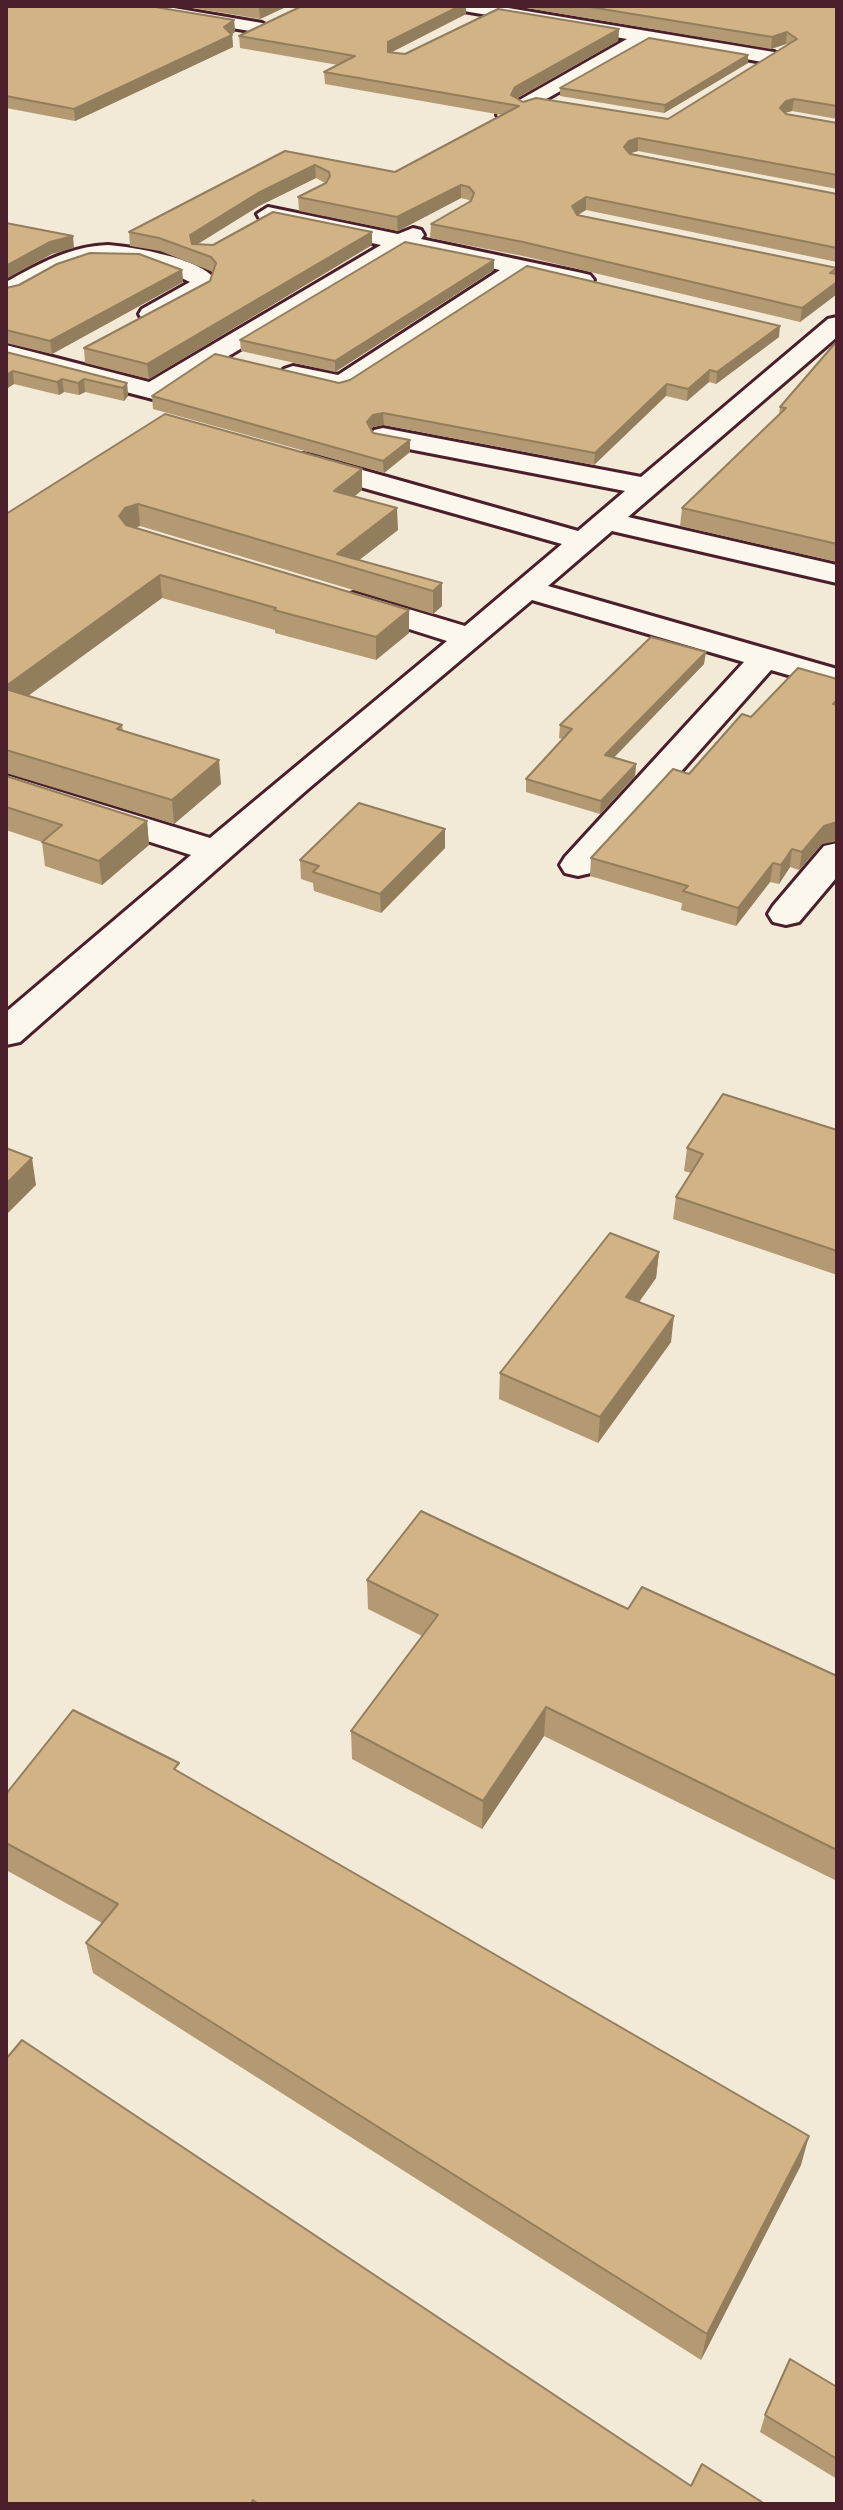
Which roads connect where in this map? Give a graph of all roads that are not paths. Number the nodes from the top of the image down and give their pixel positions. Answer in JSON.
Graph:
{"nodes":[{"id":1,"x":129,"y":6,"type":"edge"},
{"id":2,"x":599,"y":12,"type":"edge"},
{"id":3,"x":465,"y":15,"type":"edge"},
{"id":4,"x":576,"y":25,"type":"junction"},
{"id":5,"x":644,"y":37,"type":"junction"},
{"id":6,"x":237,"y":40,"type":"edge"},
{"id":7,"x":796,"y":45,"type":"edge"},
{"id":8,"x":774,"y":58,"type":"junction"},
{"id":9,"x":748,"y":73,"type":"edge"},
{"id":10,"x":533,"y":101,"type":"junction"},
{"id":11,"x":563,"y":106,"type":"edge"},
{"id":12,"x":507,"y":115,"type":"edge"},
{"id":13,"x":292,"y":201,"type":"dead end"},
{"id":14,"x":268,"y":214,"type":"junction"},
{"id":15,"x":436,"y":221,"type":"edge"},
{"id":16,"x":242,"y":229,"type":"edge"},
{"id":17,"x":65,"y":235,"type":"edge"},
{"id":18,"x":401,"y":242,"type":"junction"},
{"id":19,"x":96,"y":251,"type":"junction"},
{"id":20,"x":522,"y":266,"type":"junction"},
{"id":21,"x":597,"y":284,"type":"edge"},
{"id":22,"x":6,"y":292,"type":"edge"},
{"id":23,"x":134,"y":323,"type":"edge"},
{"id":24,"x":822,"y":333,"type":"edge"},
{"id":25,"x":81,"y":352,"type":"dead end"},
{"id":26,"x":6,"y":353,"type":"edge"},
{"id":27,"x":211,"y":355,"type":"junction"},
{"id":28,"x":240,"y":362,"type":"edge"},
{"id":29,"x":54,"y":366,"type":"junction"},
{"id":30,"x":270,"y":369,"type":"edge"},
{"id":31,"x":153,"y":391,"type":"junction"},
{"id":32,"x":137,"y":415,"type":"dead end"},
{"id":33,"x":383,"y":436,"type":"edge"},
{"id":34,"x":282,"y":456,"type":"edge"},
{"id":35,"x":645,"y":486,"type":"junction"},
{"id":36,"x":594,"y":531,"type":"junction"},
{"id":37,"x":837,"y":574,"type":"edge"},
{"id":38,"x":526,"y":589,"type":"junction"},
{"id":39,"x":320,"y":592,"type":"edge"},
{"id":40,"x":470,"y":638,"type":"junction"},
{"id":41,"x":765,"y":658,"type":"junction"},
{"id":42,"x":837,"y":679,"type":"edge"},
{"id":43,"x":6,"y":785,"type":"edge"},
{"id":44,"x":216,"y":851,"type":"junction"},
{"id":45,"x":837,"y":854,"type":"edge"},
{"id":46,"x":578,"y":865,"type":"dead end"},
{"id":47,"x":786,"y":914,"type":"dead end"},
{"id":48,"x":9,"y":1027,"type":"edge"}],
"edges":[{"from":1,"to":6,"type":"street"},
{"from":2,"to":4,"type":"street"},
{"from":3,"to":4,"type":"street"},
{"from":4,"to":5,"type":"street"},
{"from":5,"to":8,"type":"street"},
{"from":5,"to":10,"type":"street"},
{"from":7,"to":8,"type":"street"},
{"from":8,"to":9,"type":"street"},
{"from":10,"to":11,"type":"street"},
{"from":10,"to":12,"type":"street"},
{"from":13,"to":14,"type":"street"},
{"from":14,"to":16,"type":"street"},
{"from":14,"to":18,"type":"street"},
{"from":15,"to":18,"type":"street"},
{"from":17,"to":19,"type":"street"},
{"from":18,"to":20,"type":"street"},
{"from":18,"to":27,"type":"street"},
{"from":19,"to":22,"type":"street"},
{"from":19,"to":23,"type":"street"},
{"from":20,"to":21,"type":"street"},
{"from":20,"to":30,"type":"street"},
{"from":24,"to":35,"type":"street"},
{"from":25,"to":29,"type":"street"},
{"from":26,"to":29,"type":"street"},
{"from":27,"to":28,"type":"street"},
{"from":27,"to":31,"type":"street"},
{"from":29,"to":31,"type":"street"},
{"from":31,"to":32,"type":"street"},
{"from":33,"to":35,"type":"street"},
{"from":34,"to":36,"type":"street"},
{"from":35,"to":36,"type":"street"},
{"from":36,"to":37,"type":"street"},
{"from":36,"to":38,"type":"street"},
{"from":38,"to":40,"type":"street"},
{"from":38,"to":41,"type":"street"},
{"from":39,"to":40,"type":"street"},
{"from":40,"to":44,"type":"street"},
{"from":41,"to":42,"type":"street"},
{"from":41,"to":46,"type":"street"},
{"from":43,"to":44,"type":"street"},
{"from":44,"to":48,"type":"street"},
{"from":45,"to":47,"type":"street"}]}
